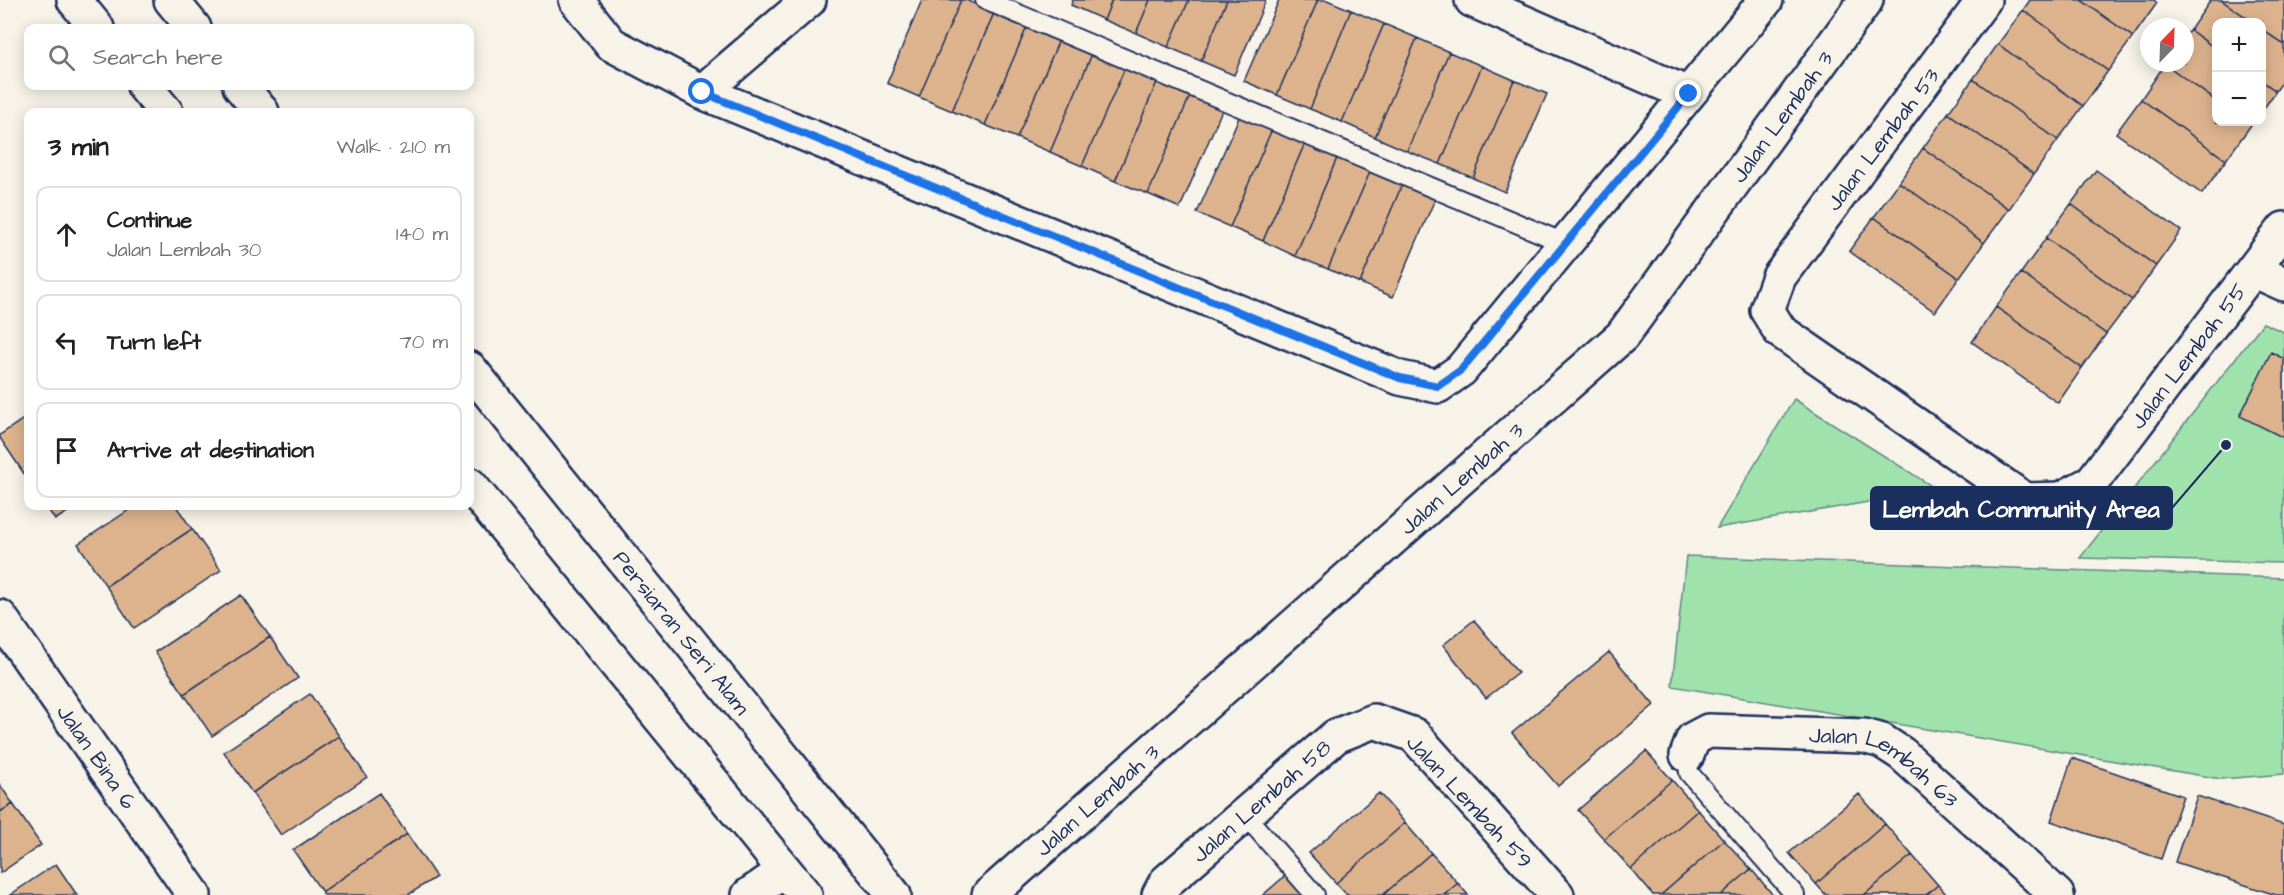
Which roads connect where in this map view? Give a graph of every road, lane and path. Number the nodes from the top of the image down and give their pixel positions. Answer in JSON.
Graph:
{"nodes":[{"id":1,"x":74,"y":0,"type":"edge"},
{"id":2,"x":171,"y":0,"type":"edge"},
{"id":3,"x":576,"y":0,"type":"edge"},
{"id":4,"x":809,"y":0,"type":"edge"},
{"id":5,"x":985,"y":0,"type":"edge"},
{"id":6,"x":1472,"y":0,"type":"edge"},
{"id":7,"x":1766,"y":0,"type":"edge"},
{"id":8,"x":1866,"y":0,"type":"edge"},
{"id":9,"x":1984,"y":0,"type":"edge"},
{"id":10,"x":94,"y":24,"type":"edge"},
{"id":11,"x":191,"y":24,"type":"edge"},
{"id":12,"x":147,"y":90,"type":"edge"},
{"id":13,"x":243,"y":90,"type":"edge"},
{"id":14,"x":702,"y":92,"type":"junction"},
{"id":15,"x":1689,"y":94,"type":"junction"},
{"id":16,"x":163,"y":108,"type":"edge"},
{"id":17,"x":259,"y":108,"type":"edge"},
{"id":18,"x":2284,"y":229,"type":"edge"},
{"id":19,"x":1564,"y":243,"type":"junction"},
{"id":20,"x":2253,"y":270,"type":"junction"},
{"id":21,"x":2284,"y":284,"type":"edge"},
{"id":22,"x":474,"y":374,"type":"edge"},
{"id":23,"x":2091,"y":483,"type":"joint"},
{"id":24,"x":474,"y":490,"type":"edge"},
{"id":25,"x":0,"y":617,"type":"edge"},
{"id":26,"x":1374,"y":721,"type":"joint"},
{"id":27,"x":1687,"y":755,"type":"joint"},
{"id":28,"x":1245,"y":815,"type":"junction"},
{"id":29,"x":784,"y":871,"type":"junction"},
{"id":30,"x":194,"y":895,"type":"edge"},
{"id":31,"x":749,"y":895,"type":"edge"},
{"id":32,"x":806,"y":895,"type":"edge"},
{"id":33,"x":894,"y":895,"type":"edge"},
{"id":34,"x":989,"y":895,"type":"edge"},
{"id":35,"x":1159,"y":895,"type":"edge"},
{"id":36,"x":1315,"y":895,"type":"edge"},
{"id":37,"x":1557,"y":895,"type":"edge"},
{"id":38,"x":1795,"y":895,"type":"edge"},
{"id":39,"x":2057,"y":895,"type":"edge"}],
"edges":[{"from":1,"to":10,"type":"street"},
{"from":2,"to":11,"type":"street"},
{"from":3,"to":14,"type":"street"},
{"from":4,"to":14,"type":"street"},
{"from":5,"to":19,"type":"lane"},
{"from":6,"to":15,"type":"street"},
{"from":7,"to":15,"type":"street"},
{"from":8,"to":34,"type":"street","name":"Jalan Lembah 3"},
{"from":9,"to":23,"type":"street","name":"Jalan Lembah 53"},
{"from":12,"to":16,"type":"street"},
{"from":13,"to":17,"type":"street"},
{"from":14,"to":19,"type":"street"},
{"from":15,"to":19,"type":"street"},
{"from":18,"to":20,"type":"street","name":"Jalan Lembah 55"},
{"from":20,"to":21,"type":"street"},
{"from":20,"to":23,"type":"street","name":"Jalan Lembah 55"},
{"from":22,"to":33,"type":"street","name":"Persiaran Seri Alam"},
{"from":24,"to":29,"type":"street"},
{"from":25,"to":30,"type":"street","name":"Jalan Bina 6"},
{"from":26,"to":28,"type":"street","name":"Jalan Lembah 58"},
{"from":26,"to":37,"type":"street","name":"Jalan Lembah 59"},
{"from":27,"to":38,"type":"lane"},
{"from":27,"to":39,"type":"street","name":"Jalan Lembah 63"},
{"from":28,"to":35,"type":"street","name":"Jalan Lembah 58"},
{"from":28,"to":36,"type":"lane"},
{"from":29,"to":31,"type":"street"},
{"from":29,"to":32,"type":"street"}]}
